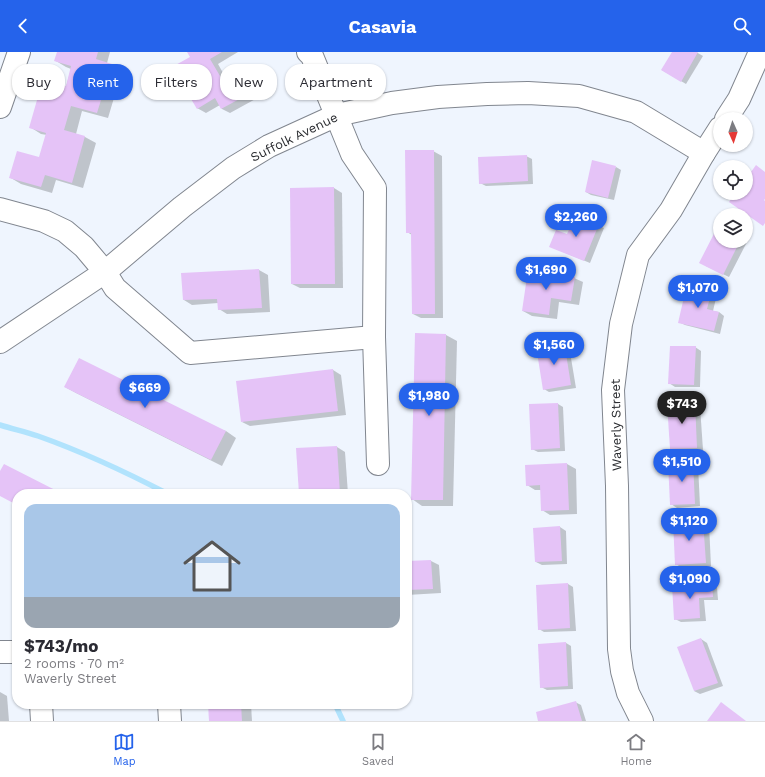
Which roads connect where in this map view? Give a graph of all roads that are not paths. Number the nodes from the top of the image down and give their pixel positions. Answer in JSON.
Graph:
{"nodes":[{"id":1,"x":20,"y":52,"type":"edge"},
{"id":2,"x":308,"y":52,"type":"edge"},
{"id":3,"x":760,"y":52,"type":"edge"},
{"id":4,"x":0,"y":107,"type":"edge"},
{"id":5,"x":731,"y":112,"type":"edge"},
{"id":6,"x":337,"y":115,"type":"junction"},
{"id":7,"x":713,"y":139,"type":"edge"},
{"id":8,"x":704,"y":153,"type":"junction"},
{"id":9,"x":0,"y":209,"type":"edge"},
{"id":10,"x":105,"y":272,"type":"junction"},
{"id":11,"x":374,"y":337,"type":"junction"},
{"id":12,"x":0,"y":342,"type":"edge"},
{"id":13,"x":378,"y":464,"type":"dead end"},
{"id":14,"x":0,"y":652,"type":"edge"},
{"id":15,"x":12,"y":652,"type":"edge"},
{"id":16,"x":42,"y":709,"type":"edge"},
{"id":17,"x":170,"y":709,"type":"edge"},
{"id":18,"x":42,"y":721,"type":"edge"},
{"id":19,"x":170,"y":721,"type":"edge"},
{"id":20,"x":642,"y":721,"type":"edge"}],
"edges":[{"from":1,"to":4,"type":"street"},
{"from":2,"to":6,"type":"street"},
{"from":3,"to":5,"type":"street"},
{"from":6,"to":8,"type":"street","name":"Suffolk Avenue"},
{"from":6,"to":10,"type":"street","name":"Suffolk Avenue"},
{"from":6,"to":11,"type":"street"},
{"from":7,"to":8,"type":"street","name":"Waverly Street"},
{"from":8,"to":20,"type":"street","name":"Waverly Street"},
{"from":9,"to":10,"type":"street"},
{"from":10,"to":11,"type":"street"},
{"from":10,"to":12,"type":"street","name":"Suffolk Avenue"},
{"from":11,"to":13,"type":"street"},
{"from":14,"to":15,"type":"street"},
{"from":16,"to":18,"type":"street"},
{"from":17,"to":19,"type":"street"}]}
